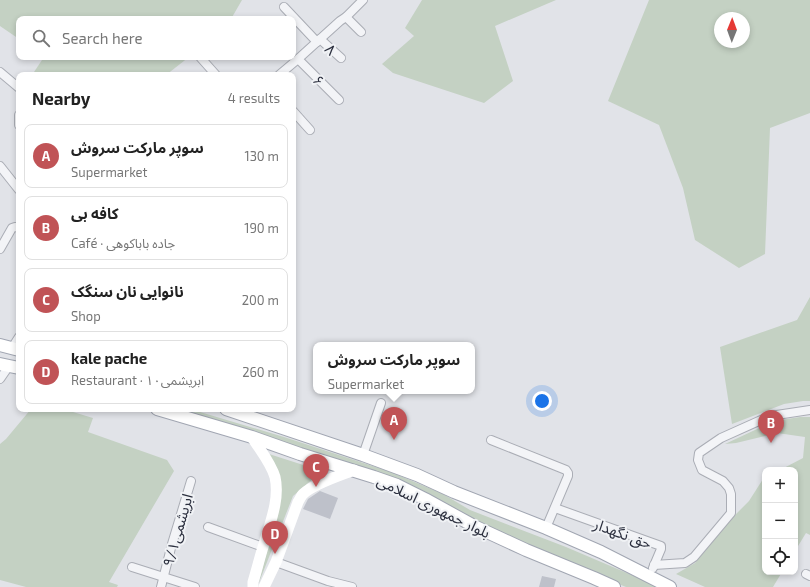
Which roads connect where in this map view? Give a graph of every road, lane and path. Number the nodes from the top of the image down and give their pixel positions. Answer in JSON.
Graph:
{"nodes":[{"id":1,"x":363,"y":0,"type":"edge"},
{"id":2,"x":284,"y":7,"type":"dead end"},
{"id":3,"x":293,"y":16,"type":"edge"},
{"id":4,"x":346,"y":17,"type":"junction"},
{"id":5,"x":296,"y":19,"type":"edge"},
{"id":6,"x":361,"y":32,"type":"dead end"},
{"id":7,"x":319,"y":41,"type":"junction"},
{"id":8,"x":341,"y":58,"type":"dead end"},
{"id":9,"x":298,"y":59,"type":"junction"},
{"id":10,"x":203,"y":60,"type":"edge"},
{"id":11,"x":0,"y":72,"type":"edge"},
{"id":12,"x":213,"y":72,"type":"edge"},
{"id":13,"x":283,"y":72,"type":"edge"},
{"id":14,"x":16,"y":85,"type":"edge"},
{"id":15,"x":339,"y":100,"type":"dead end"},
{"id":16,"x":296,"y":114,"type":"edge"},
{"id":17,"x":310,"y":130,"type":"dead end"},
{"id":18,"x":0,"y":166,"type":"edge"},
{"id":19,"x":16,"y":186,"type":"edge"},
{"id":20,"x":16,"y":227,"type":"edge"},
{"id":21,"x":0,"y":249,"type":"edge"},
{"id":22,"x":0,"y":345,"type":"edge"},
{"id":23,"x":16,"y":349,"type":"edge"},
{"id":24,"x":9,"y":366,"type":"edge"},
{"id":25,"x":0,"y":379,"type":"edge"},
{"id":26,"x":381,"y":403,"type":"dead end"},
{"id":27,"x":810,"y":410,"type":"edge"},
{"id":28,"x":167,"y":412,"type":"edge"},
{"id":29,"x":235,"y":412,"type":"edge"},
{"id":30,"x":252,"y":437,"type":"junction"},
{"id":31,"x":491,"y":440,"type":"dead end"},
{"id":32,"x":363,"y":455,"type":"junction"},
{"id":33,"x":354,"y":470,"type":"junction"},
{"id":34,"x":191,"y":481,"type":"dead end"},
{"id":35,"x":555,"y":508,"type":"junction"},
{"id":36,"x":208,"y":527,"type":"dead end"},
{"id":37,"x":546,"y":528,"type":"junction"},
{"id":38,"x":263,"y":547,"type":"junction"},
{"id":39,"x":276,"y":562,"type":"junction"},
{"id":40,"x":132,"y":567,"type":"dead end"},
{"id":41,"x":651,"y":571,"type":"junction"},
{"id":42,"x":163,"y":578,"type":"junction"},
{"id":43,"x":327,"y":584,"type":"edge"},
{"id":44,"x":160,"y":587,"type":"edge"},
{"id":45,"x":195,"y":587,"type":"edge"},
{"id":46,"x":253,"y":587,"type":"edge"},
{"id":47,"x":264,"y":587,"type":"edge"},
{"id":48,"x":352,"y":587,"type":"edge"},
{"id":49,"x":614,"y":587,"type":"edge"},
{"id":50,"x":670,"y":587,"type":"edge"}],
"edges":[{"from":1,"to":4,"type":"street"},
{"from":2,"to":3,"type":"street","name":"۸"},
{"from":4,"to":6,"type":"street"},
{"from":4,"to":7,"type":"street"},
{"from":5,"to":7,"type":"street","name":"۸"},
{"from":7,"to":8,"type":"street","name":"۸"},
{"from":7,"to":9,"type":"street"},
{"from":9,"to":13,"type":"street"},
{"from":9,"to":15,"type":"street","name":"۶"},
{"from":10,"to":12,"type":"street"},
{"from":11,"to":14,"type":"street"},
{"from":16,"to":17,"type":"street"},
{"from":18,"to":19,"type":"street"},
{"from":20,"to":21,"type":"street"},
{"from":22,"to":23,"type":"main road"},
{"from":24,"to":25,"type":"street"},
{"from":26,"to":32,"type":"street"},
{"from":27,"to":41,"type":"street"},
{"from":28,"to":30,"type":"main road","name":"بلوار جمهوری اسلامی"},
{"from":29,"to":32,"type":"main road","name":"بلوار جمهوری اسلامی"},
{"from":30,"to":33,"type":"main road","name":"بلوار جمهوری اسلامی"},
{"from":30,"to":38,"type":"main road"},
{"from":31,"to":35,"type":"street"},
{"from":32,"to":37,"type":"main road","name":"بلوار جمهوری اسلامی"},
{"from":33,"to":39,"type":"main road"},
{"from":33,"to":49,"type":"main road","name":"بلوار جمهوری اسلامی"},
{"from":34,"to":42,"type":"street","name":"۹/۱ابریشمی"},
{"from":35,"to":37,"type":"street"},
{"from":35,"to":41,"type":"street","name":"حق نگهدار"},
{"from":36,"to":38,"type":"street"},
{"from":37,"to":41,"type":"main road","name":"بلوار جمهوری اسلامی"},
{"from":38,"to":46,"type":"main road"},
{"from":39,"to":43,"type":"street"},
{"from":39,"to":47,"type":"main road"},
{"from":40,"to":42,"type":"street"},
{"from":41,"to":50,"type":"main road","name":"بلوار جمهوری اسلامی"},
{"from":42,"to":44,"type":"street","name":"۹/۱ابریشمی"},
{"from":42,"to":45,"type":"street"},
{"from":43,"to":48,"type":"street"}]}
